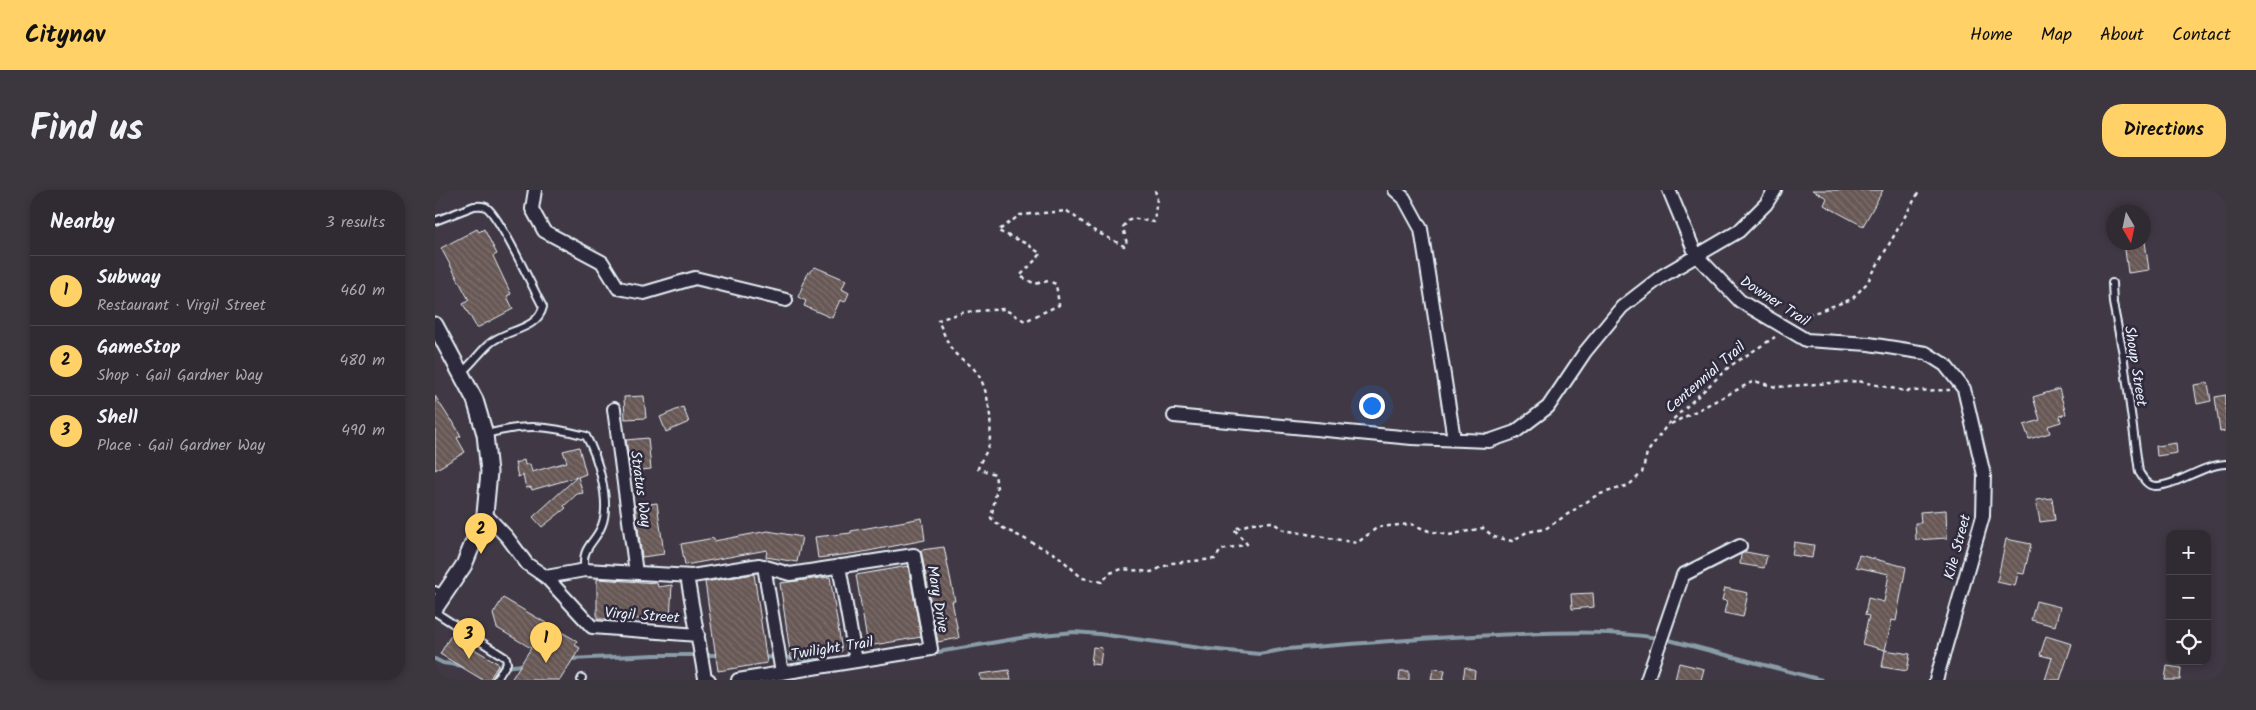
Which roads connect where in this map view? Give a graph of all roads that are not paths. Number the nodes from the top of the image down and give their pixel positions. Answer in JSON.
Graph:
{"nodes":[{"id":1,"x":535,"y":190,"type":"edge"},
{"id":2,"x":1395,"y":190,"type":"edge"},
{"id":3,"x":1669,"y":190,"type":"edge"},
{"id":4,"x":1775,"y":190,"type":"edge"},
{"id":5,"x":435,"y":220,"type":"edge"},
{"id":6,"x":1697,"y":255,"type":"junction"},
{"id":7,"x":2112,"y":284,"type":"dead end"},
{"id":8,"x":786,"y":300,"type":"dead end"},
{"id":9,"x":435,"y":325,"type":"edge"},
{"id":10,"x":1922,"y":352,"type":"joint"},
{"id":11,"x":460,"y":373,"type":"junction"},
{"id":12,"x":614,"y":409,"type":"dead end"},
{"id":13,"x":1174,"y":416,"type":"dead end"},
{"id":14,"x":485,"y":434,"type":"junction"},
{"id":15,"x":1454,"y":439,"type":"junction"},
{"id":16,"x":2226,"y":464,"type":"edge"},
{"id":17,"x":485,"y":514,"type":"junction"},
{"id":18,"x":1740,"y":546,"type":"dead end"},
{"id":19,"x":764,"y":566,"type":"junction"},
{"id":20,"x":839,"y":566,"type":"junction"},
{"id":21,"x":585,"y":570,"type":"junction"},
{"id":22,"x":636,"y":573,"type":"junction"},
{"id":23,"x":687,"y":576,"type":"junction"},
{"id":24,"x":546,"y":577,"type":"junction"},
{"id":25,"x":439,"y":592,"type":"edge"},
{"id":26,"x":435,"y":608,"type":"edge"},
{"id":27,"x":435,"y":612,"type":"edge"},
{"id":28,"x":698,"y":635,"type":"junction"},
{"id":29,"x":931,"y":649,"type":"joint"},
{"id":30,"x":856,"y":661,"type":"junction"},
{"id":31,"x":782,"y":673,"type":"junction"},
{"id":32,"x":496,"y":680,"type":"edge"},
{"id":33,"x":709,"y":680,"type":"edge"},
{"id":34,"x":738,"y":680,"type":"edge"},
{"id":35,"x":1647,"y":680,"type":"edge"},
{"id":36,"x":1936,"y":680,"type":"edge"}],
"edges":[{"from":1,"to":8,"type":"street"},
{"from":2,"to":15,"type":"street"},
{"from":3,"to":6,"type":"street","name":"Downer Trail"},
{"from":4,"to":6,"type":"street"},
{"from":5,"to":11,"type":"lane"},
{"from":6,"to":10,"type":"street","name":"Downer Trail"},
{"from":6,"to":15,"type":"street"},
{"from":7,"to":16,"type":"lane","name":"Shoup Street"},
{"from":9,"to":11,"type":"street"},
{"from":10,"to":36,"type":"street","name":"Kile Street"},
{"from":11,"to":14,"type":"street"},
{"from":12,"to":22,"type":"street","name":"Stratus Way"},
{"from":13,"to":15,"type":"street"},
{"from":14,"to":17,"type":"street"},
{"from":14,"to":21,"type":"lane"},
{"from":17,"to":24,"type":"street","name":"Virgil Street"},
{"from":17,"to":25,"type":"street"},
{"from":18,"to":35,"type":"street"},
{"from":19,"to":20,"type":"street"},
{"from":19,"to":23,"type":"street"},
{"from":19,"to":31,"type":"street"},
{"from":20,"to":29,"type":"street","name":"Mary Drive"},
{"from":20,"to":30,"type":"street"},
{"from":21,"to":22,"type":"street"},
{"from":21,"to":24,"type":"street"},
{"from":22,"to":23,"type":"street"},
{"from":23,"to":28,"type":"street"},
{"from":24,"to":28,"type":"street","name":"Virgil Street"},
{"from":25,"to":26,"type":"street"},
{"from":27,"to":32,"type":"lane"},
{"from":28,"to":33,"type":"street"},
{"from":29,"to":30,"type":"street","name":"Twilight Trail"},
{"from":30,"to":31,"type":"street","name":"Twilight Trail"},
{"from":31,"to":34,"type":"street","name":"Twilight Trail"}]}
